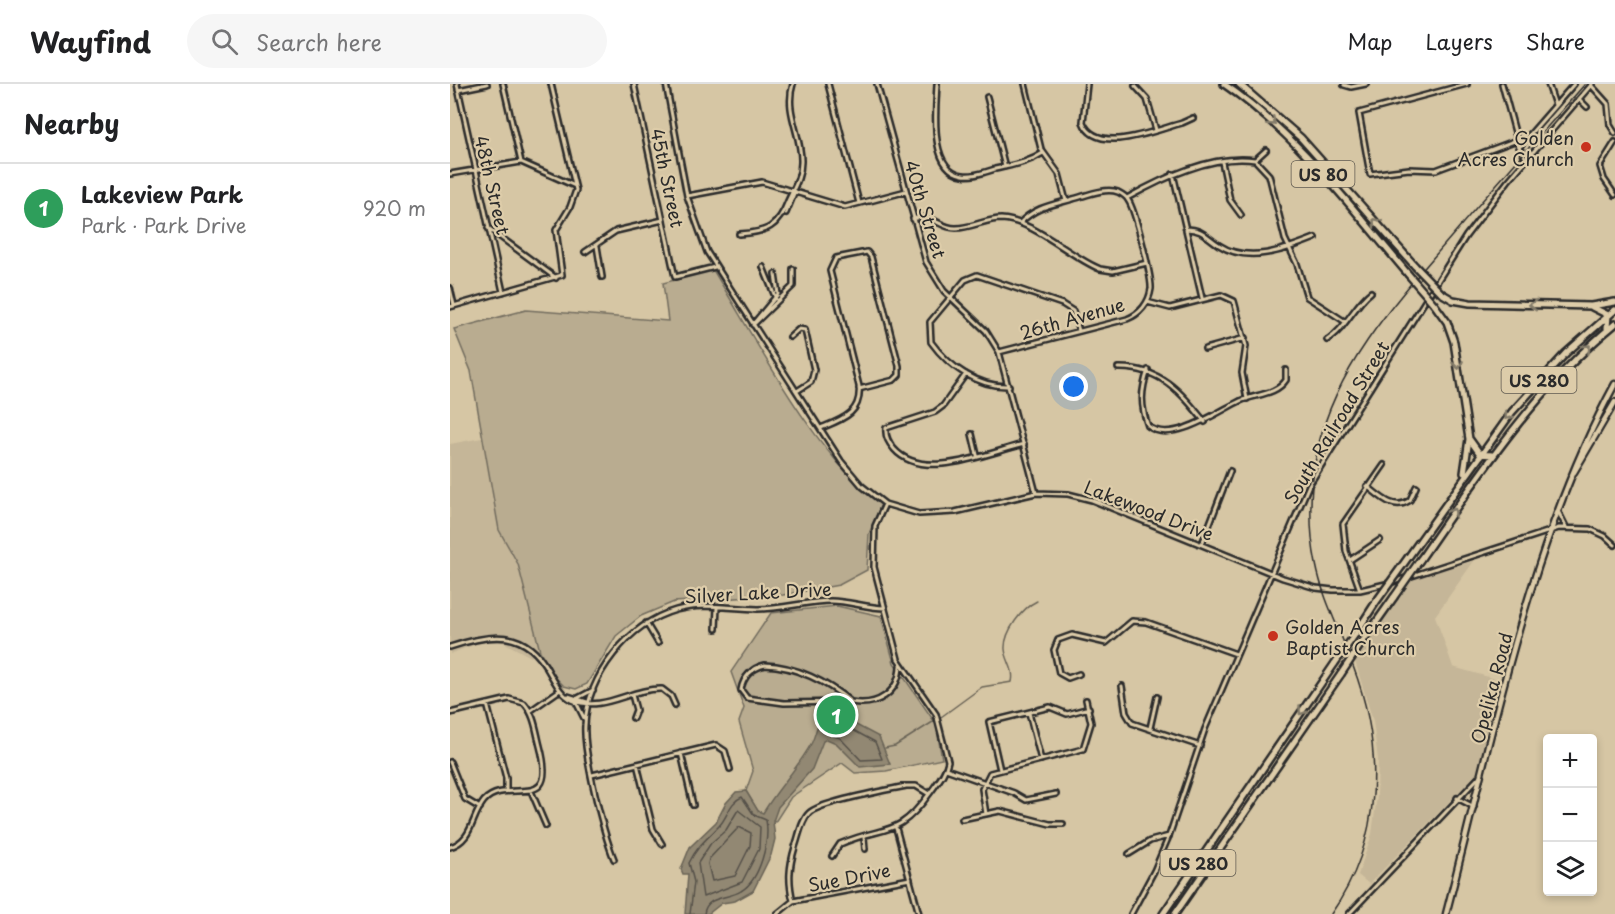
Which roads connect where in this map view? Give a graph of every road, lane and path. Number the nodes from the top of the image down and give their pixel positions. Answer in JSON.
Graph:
{"nodes":[{"id":1,"x":457,"y":84,"type":"edge"},
{"id":2,"x":487,"y":84,"type":"edge"},
{"id":3,"x":503,"y":84,"type":"edge"},
{"id":4,"x":551,"y":84,"type":"edge"},
{"id":5,"x":634,"y":84,"type":"edge"},
{"id":6,"x":666,"y":84,"type":"edge"},
{"id":7,"x":793,"y":84,"type":"edge"},
{"id":8,"x":828,"y":84,"type":"edge"},
{"id":9,"x":877,"y":84,"type":"edge"},
{"id":10,"x":937,"y":84,"type":"edge"},
{"id":11,"x":1025,"y":84,"type":"edge"},
{"id":12,"x":1087,"y":84,"type":"edge"},
{"id":13,"x":1224,"y":84,"type":"edge"},
{"id":14,"x":1239,"y":84,"type":"edge"},
{"id":15,"x":1366,"y":84,"type":"edge"},
{"id":16,"x":1467,"y":84,"type":"edge"},
{"id":17,"x":1502,"y":84,"type":"edge"},
{"id":18,"x":1548,"y":84,"type":"edge"},
{"id":19,"x":1574,"y":84,"type":"edge"},
{"id":20,"x":1344,"y":85,"type":"edge"},
{"id":21,"x":1591,"y":85,"type":"edge"},
{"id":22,"x":1135,"y":86,"type":"dead end"},
{"id":23,"x":458,"y":90,"type":"junction"},
{"id":24,"x":987,"y":97,"type":"dead end"},
{"id":25,"x":1579,"y":99,"type":"junction"},
{"id":26,"x":1555,"y":106,"type":"junction"},
{"id":27,"x":1587,"y":107,"type":"dead end"},
{"id":28,"x":1192,"y":118,"type":"dead end"},
{"id":29,"x":1156,"y":130,"type":"junction"},
{"id":30,"x":1615,"y":133,"type":"edge"},
{"id":31,"x":1517,"y":140,"type":"junction"},
{"id":32,"x":1615,"y":142,"type":"edge"},
{"id":33,"x":1519,"y":147,"type":"junction"},
{"id":34,"x":1266,"y":150,"type":"dead end"},
{"id":35,"x":1043,"y":153,"type":"junction"},
{"id":36,"x":1255,"y":160,"type":"junction"},
{"id":37,"x":1527,"y":160,"type":"junction"},
{"id":38,"x":521,"y":162,"type":"junction"},
{"id":39,"x":1222,"y":162,"type":"junction"},
{"id":40,"x":1005,"y":166,"type":"junction"},
{"id":41,"x":475,"y":169,"type":"junction"},
{"id":42,"x":450,"y":174,"type":"edge"},
{"id":43,"x":1173,"y":174,"type":"junction"},
{"id":44,"x":575,"y":186,"type":"junction"},
{"id":45,"x":795,"y":191,"type":"junction"},
{"id":46,"x":906,"y":191,"type":"junction"},
{"id":47,"x":1615,"y":195,"type":"edge"},
{"id":48,"x":687,"y":196,"type":"junction"},
{"id":49,"x":1127,"y":198,"type":"junction"},
{"id":50,"x":1066,"y":201,"type":"junction"},
{"id":51,"x":859,"y":203,"type":"junction"},
{"id":52,"x":1241,"y":215,"type":"dead end"},
{"id":53,"x":913,"y":219,"type":"junction"},
{"id":54,"x":663,"y":220,"type":"junction"},
{"id":55,"x":1020,"y":224,"type":"junction"},
{"id":56,"x":488,"y":228,"type":"junction"},
{"id":57,"x":1186,"y":229,"type":"junction"},
{"id":58,"x":739,"y":234,"type":"dead end"},
{"id":59,"x":1315,"y":238,"type":"dead end"},
{"id":60,"x":597,"y":244,"type":"junction"},
{"id":61,"x":1288,"y":247,"type":"junction"},
{"id":62,"x":585,"y":252,"type":"dead end"},
{"id":63,"x":1147,"y":263,"type":"junction"},
{"id":64,"x":715,"y":267,"type":"junction"},
{"id":65,"x":764,"y":267,"type":"dead end"},
{"id":66,"x":793,"y":269,"type":"dead end"},
{"id":67,"x":775,"y":274,"type":"dead end"},
{"id":68,"x":602,"y":278,"type":"dead end"},
{"id":69,"x":556,"y":279,"type":"junction"},
{"id":70,"x":450,"y":288,"type":"edge"},
{"id":71,"x":503,"y":292,"type":"junction"},
{"id":72,"x":1371,"y":292,"type":"dead end"},
{"id":73,"x":950,"y":297,"type":"junction"},
{"id":74,"x":776,"y":298,"type":"junction"},
{"id":75,"x":1203,"y":298,"type":"junction"},
{"id":76,"x":1147,"y":302,"type":"junction"},
{"id":77,"x":1615,"y":302,"type":"edge"},
{"id":78,"x":452,"y":306,"type":"edge"},
{"id":79,"x":1591,"y":306,"type":"junction"},
{"id":80,"x":1615,"y":310,"type":"edge"},
{"id":81,"x":1608,"y":315,"type":"junction"},
{"id":82,"x":1344,"y":321,"type":"junction"},
{"id":83,"x":1615,"y":324,"type":"edge"},
{"id":84,"x":753,"y":325,"type":"junction"},
{"id":85,"x":1079,"y":331,"type":"junction"},
{"id":86,"x":1604,"y":332,"type":"junction"},
{"id":87,"x":790,"y":337,"type":"dead end"},
{"id":88,"x":1245,"y":339,"type":"junction"},
{"id":89,"x":1327,"y":340,"type":"dead end"},
{"id":90,"x":1205,"y":349,"type":"dead end"},
{"id":91,"x":999,"y":352,"type":"junction"},
{"id":92,"x":1118,"y":368,"type":"dead end"},
{"id":93,"x":1148,"y":370,"type":"junction"},
{"id":94,"x":1287,"y":370,"type":"dead end"},
{"id":95,"x":966,"y":374,"type":"junction"},
{"id":96,"x":1615,"y":384,"type":"edge"},
{"id":97,"x":1009,"y":386,"type":"junction"},
{"id":98,"x":859,"y":389,"type":"junction"},
{"id":99,"x":797,"y":391,"type":"junction"},
{"id":100,"x":1247,"y":399,"type":"junction"},
{"id":101,"x":1615,"y":402,"type":"edge"},
{"id":102,"x":1204,"y":422,"type":"junction"},
{"id":103,"x":821,"y":428,"type":"junction"},
{"id":104,"x":972,"y":434,"type":"dead end"},
{"id":105,"x":1469,"y":439,"type":"junction"},
{"id":106,"x":1024,"y":444,"type":"junction"},
{"id":107,"x":1480,"y":454,"type":"junction"},
{"id":108,"x":1493,"y":454,"type":"junction"},
{"id":109,"x":977,"y":455,"type":"junction"},
{"id":110,"x":1384,"y":465,"type":"dead end"},
{"id":111,"x":1230,"y":471,"type":"dead end"},
{"id":112,"x":1574,"y":472,"type":"junction"},
{"id":113,"x":1460,"y":482,"type":"junction"},
{"id":114,"x":1367,"y":486,"type":"junction"},
{"id":115,"x":1416,"y":487,"type":"dead end"},
{"id":116,"x":1036,"y":493,"type":"junction"},
{"id":117,"x":885,"y":504,"type":"junction"},
{"id":118,"x":1559,"y":512,"type":"junction"},
{"id":119,"x":1566,"y":527,"type":"junction"},
{"id":120,"x":1552,"y":531,"type":"junction"},
{"id":121,"x":1537,"y":536,"type":"junction"},
{"id":122,"x":1380,"y":540,"type":"dead end"},
{"id":123,"x":1202,"y":544,"type":"junction"},
{"id":124,"x":1615,"y":545,"type":"edge"},
{"id":125,"x":1545,"y":548,"type":"junction"},
{"id":126,"x":1350,"y":560,"type":"junction"},
{"id":127,"x":1272,"y":573,"type":"junction"},
{"id":128,"x":1360,"y":590,"type":"junction"},
{"id":129,"x":717,"y":607,"type":"junction"},
{"id":130,"x":885,"y":608,"type":"junction"},
{"id":131,"x":646,"y":623,"type":"junction"},
{"id":132,"x":716,"y":629,"type":"dead end"},
{"id":133,"x":658,"y":643,"type":"dead end"},
{"id":134,"x":450,"y":647,"type":"edge"},
{"id":135,"x":1236,"y":654,"type":"junction"},
{"id":136,"x":900,"y":664,"type":"junction"},
{"id":137,"x":1079,"y":674,"type":"dead end"},
{"id":138,"x":1122,"y":686,"type":"dead end"},
{"id":139,"x":595,"y":688,"type":"junction"},
{"id":140,"x":560,"y":690,"type":"junction"},
{"id":141,"x":632,"y":695,"type":"junction"},
{"id":142,"x":1158,"y":697,"type":"dead end"},
{"id":143,"x":575,"y":700,"type":"junction"},
{"id":144,"x":1086,"y":700,"type":"dead end"},
{"id":145,"x":851,"y":702,"type":"junction"},
{"id":146,"x":488,"y":704,"type":"junction"},
{"id":147,"x":588,"y":704,"type":"junction"},
{"id":148,"x":675,"y":705,"type":"dead end"},
{"id":149,"x":1089,"y":708,"type":"junction"},
{"id":150,"x":530,"y":711,"type":"junction"},
{"id":151,"x":1029,"y":712,"type":"junction"},
{"id":152,"x":450,"y":713,"type":"edge"},
{"id":153,"x":633,"y":718,"type":"dead end"},
{"id":154,"x":585,"y":721,"type":"junction"},
{"id":155,"x":1150,"y":728,"type":"junction"},
{"id":156,"x":1200,"y":746,"type":"junction"},
{"id":157,"x":681,"y":753,"type":"junction"},
{"id":158,"x":1041,"y":760,"type":"junction"},
{"id":159,"x":450,"y":762,"type":"edge"},
{"id":160,"x":637,"y":764,"type":"junction"},
{"id":161,"x":730,"y":769,"type":"dead end"},
{"id":162,"x":946,"y":769,"type":"junction"},
{"id":163,"x":1000,"y":770,"type":"junction"},
{"id":164,"x":1483,"y":773,"type":"junction"},
{"id":165,"x":592,"y":774,"type":"junction"},
{"id":166,"x":983,"y":783,"type":"junction"},
{"id":167,"x":506,"y":791,"type":"junction"},
{"id":168,"x":531,"y":791,"type":"junction"},
{"id":169,"x":929,"y":794,"type":"junction"},
{"id":170,"x":1056,"y":794,"type":"dead end"},
{"id":171,"x":1458,"y":798,"type":"junction"},
{"id":172,"x":693,"y":805,"type":"dead end"},
{"id":173,"x":1474,"y":807,"type":"junction"},
{"id":174,"x":480,"y":808,"type":"junction"},
{"id":175,"x":986,"y":814,"type":"junction"},
{"id":176,"x":962,"y":819,"type":"dead end"},
{"id":177,"x":1063,"y":824,"type":"dead end"},
{"id":178,"x":546,"y":826,"type":"dead end"},
{"id":179,"x":896,"y":828,"type":"junction"},
{"id":180,"x":1169,"y":836,"type":"junction"},
{"id":181,"x":864,"y":837,"type":"junction"},
{"id":182,"x":662,"y":844,"type":"dead end"},
{"id":183,"x":450,"y":847,"type":"edge"},
{"id":184,"x":865,"y":849,"type":"dead end"},
{"id":185,"x":1129,"y":854,"type":"dead end"},
{"id":186,"x":832,"y":856,"type":"dead end"},
{"id":187,"x":614,"y":859,"type":"dead end"},
{"id":188,"x":910,"y":879,"type":"junction"},
{"id":189,"x":793,"y":901,"type":"junction"},
{"id":190,"x":777,"y":914,"type":"edge"},
{"id":191,"x":919,"y":914,"type":"edge"},
{"id":192,"x":1131,"y":914,"type":"edge"},
{"id":193,"x":1163,"y":914,"type":"edge"},
{"id":194,"x":1175,"y":914,"type":"edge"},
{"id":195,"x":1349,"y":914,"type":"edge"},
{"id":196,"x":1446,"y":914,"type":"edge"}],
"edges":[{"from":1,"to":23,"type":"street","name":"48th Street"},
{"from":2,"to":23,"type":"street"},
{"from":3,"to":38,"type":"street"},
{"from":4,"to":44,"type":"street"},
{"from":5,"to":54,"type":"street","name":"45th Street"},
{"from":6,"to":48,"type":"street","name":"Lakewood Drive"},
{"from":7,"to":45,"type":"street"},
{"from":8,"to":51,"type":"street"},
{"from":9,"to":46,"type":"street","name":"40th Street"},
{"from":10,"to":40,"type":"street"},
{"from":11,"to":35,"type":"street"},
{"from":12,"to":29,"type":"street"},
{"from":13,"to":105,"type":"highway","number":"US 80","one_way":true,"bridge":true},
{"from":79,"to":14,"type":"highway","number":"US 80","one_way":true,"bridge":true},
{"from":15,"to":20,"type":"street"},
{"from":16,"to":31,"type":"street"},
{"from":17,"to":31,"type":"street"},
{"from":18,"to":26,"type":"street"},
{"from":19,"to":26,"type":"street"},
{"from":21,"to":25,"type":"street","name":"South Railroad Street"},
{"from":21,"to":30,"type":"street"},
{"from":22,"to":29,"type":"street"},
{"from":23,"to":41,"type":"street","name":"48th Street"},
{"from":24,"to":40,"type":"street"},
{"from":25,"to":27,"type":"street"},
{"from":25,"to":37,"type":"street","name":"South Railroad Street"},
{"from":26,"to":33,"type":"street"},
{"from":28,"to":29,"type":"street"},
{"from":31,"to":33,"type":"street"},
{"from":32,"to":47,"type":"street"},
{"from":33,"to":37,"type":"street"},
{"from":34,"to":36,"type":"street"},
{"from":35,"to":40,"type":"street"},
{"from":35,"to":50,"type":"street"},
{"from":36,"to":39,"type":"street"},
{"from":36,"to":61,"type":"street"},
{"from":37,"to":127,"type":"street","name":"South Railroad Street"},
{"from":38,"to":41,"type":"street"},
{"from":38,"to":44,"type":"street"},
{"from":39,"to":43,"type":"street"},
{"from":39,"to":52,"type":"street"},
{"from":41,"to":42,"type":"street"},
{"from":41,"to":56,"type":"street","name":"48th Street"},
{"from":43,"to":49,"type":"street"},
{"from":43,"to":57,"type":"street"},
{"from":44,"to":69,"type":"street"},
{"from":45,"to":48,"type":"street"},
{"from":45,"to":51,"type":"street"},
{"from":45,"to":58,"type":"street"},
{"from":46,"to":51,"type":"street"},
{"from":46,"to":53,"type":"street","name":"40th Street"},
{"from":48,"to":64,"type":"street","name":"Lakewood Drive"},
{"from":49,"to":50,"type":"street"},
{"from":49,"to":63,"type":"street"},
{"from":50,"to":55,"type":"street"},
{"from":53,"to":55,"type":"street"},
{"from":53,"to":73,"type":"street","name":"40th Street"},
{"from":54,"to":60,"type":"street"},
{"from":54,"to":64,"type":"street","name":"45th Street"},
{"from":55,"to":63,"type":"street"},
{"from":56,"to":69,"type":"street"},
{"from":56,"to":71,"type":"street","name":"48th Street"},
{"from":57,"to":61,"type":"street"},
{"from":57,"to":75,"type":"street"},
{"from":59,"to":61,"type":"street"},
{"from":60,"to":62,"type":"street"},
{"from":60,"to":68,"type":"street"},
{"from":61,"to":82,"type":"street"},
{"from":63,"to":76,"type":"street"},
{"from":64,"to":84,"type":"street","name":"Lakewood Drive"},
{"from":65,"to":74,"type":"street"},
{"from":66,"to":84,"type":"street"},
{"from":67,"to":74,"type":"street"},
{"from":69,"to":71,"type":"street"},
{"from":70,"to":78,"type":"street"},
{"from":71,"to":78,"type":"street"},
{"from":72,"to":82,"type":"street"},
{"from":73,"to":85,"type":"street"},
{"from":73,"to":91,"type":"street","name":"40th Street"},
{"from":73,"to":95,"type":"street"},
{"from":74,"to":84,"type":"street"},
{"from":75,"to":76,"type":"street"},
{"from":75,"to":88,"type":"street"},
{"from":76,"to":85,"type":"street","name":"26th Avenue"},
{"from":77,"to":79,"type":"highway","number":"US 80"},
{"from":79,"to":81,"type":"highway"},
{"from":80,"to":81,"type":"highway","number":"US 280"},
{"from":81,"to":86,"type":"highway"},
{"from":81,"to":107,"type":"highway","number":"US 280","one_way":true},
{"from":82,"to":89,"type":"street"},
{"from":83,"to":86,"type":"highway"},
{"from":84,"to":99,"type":"street","name":"Lakewood Drive"},
{"from":85,"to":91,"type":"street","name":"26th Avenue"},
{"from":108,"to":86,"type":"highway","one_way":true},
{"from":87,"to":99,"type":"street"},
{"from":88,"to":90,"type":"street"},
{"from":88,"to":100,"type":"street"},
{"from":91,"to":97,"type":"street","name":"40th Street"},
{"from":92,"to":93,"type":"street"},
{"from":93,"to":102,"type":"street"},
{"from":93,"to":102,"type":"street"},
{"from":94,"to":100,"type":"street"},
{"from":95,"to":97,"type":"street"},
{"from":95,"to":109,"type":"street"},
{"from":96,"to":112,"type":"main road","name":"Opelika Road"},
{"from":97,"to":106,"type":"street","name":"40th Street"},
{"from":98,"to":98,"type":"street"},
{"from":98,"to":103,"type":"street"},
{"from":99,"to":103,"type":"street","name":"Lakewood Drive"},
{"from":100,"to":102,"type":"street"},
{"from":101,"to":112,"type":"main road","name":"Opelika Road"},
{"from":103,"to":117,"type":"street","name":"Lakewood Drive"},
{"from":104,"to":109,"type":"street"},
{"from":105,"to":107,"type":"highway","number":"US 80"},
{"from":105,"to":113,"type":"highway"},
{"from":106,"to":109,"type":"street"},
{"from":106,"to":116,"type":"street","name":"40th Street"},
{"from":107,"to":108,"type":"highway"},
{"from":107,"to":113,"type":"highway","number":"US 280"},
{"from":194,"to":108,"type":"highway","number":"US 280","one_way":true,"bridge":true},
{"from":110,"to":114,"type":"street"},
{"from":111,"to":123,"type":"street"},
{"from":112,"to":118,"type":"main road","name":"Opelika Road"},
{"from":113,"to":193,"type":"highway","number":"US 280","one_way":true,"bridge":true},
{"from":114,"to":115,"type":"street"},
{"from":114,"to":126,"type":"street"},
{"from":116,"to":117,"type":"street","name":"Lakewood Drive"},
{"from":116,"to":123,"type":"street","name":"Lakewood Drive"},
{"from":117,"to":130,"type":"street"},
{"from":118,"to":119,"type":"street"},
{"from":118,"to":120,"type":"main road","name":"Opelika Road"},
{"from":119,"to":120,"type":"street","name":"Lakewood Drive"},
{"from":119,"to":124,"type":"street"},
{"from":120,"to":121,"type":"street","name":"Lakewood Drive"},
{"from":120,"to":125,"type":"main road","name":"Opelika Road"},
{"from":121,"to":125,"type":"street"},
{"from":121,"to":128,"type":"street","name":"Lakewood Drive"},
{"from":122,"to":126,"type":"street"},
{"from":123,"to":127,"type":"street","name":"Lakewood Drive"},
{"from":125,"to":164,"type":"main road","name":"Opelika Road"},
{"from":126,"to":128,"type":"street"},
{"from":127,"to":128,"type":"street","name":"Lakewood Drive"},
{"from":127,"to":135,"type":"street","name":"South Railroad Street"},
{"from":129,"to":130,"type":"street","name":"Silver Lake Drive"},
{"from":129,"to":131,"type":"street","name":"Silver Lake Drive"},
{"from":129,"to":132,"type":"street"},
{"from":130,"to":136,"type":"street"},
{"from":131,"to":133,"type":"street"},
{"from":131,"to":139,"type":"street","name":"Silver Lake Drive"},
{"from":134,"to":140,"type":"street"},
{"from":135,"to":137,"type":"street"},
{"from":135,"to":156,"type":"street","name":"South Railroad Street"},
{"from":136,"to":145,"type":"street"},
{"from":136,"to":162,"type":"street"},
{"from":138,"to":155,"type":"street"},
{"from":139,"to":143,"type":"street"},
{"from":139,"to":147,"type":"street","name":"Silver Lake Drive"},
{"from":140,"to":143,"type":"street"},
{"from":140,"to":150,"type":"street"},
{"from":141,"to":147,"type":"street"},
{"from":141,"to":148,"type":"street"},
{"from":141,"to":153,"type":"street"},
{"from":142,"to":155,"type":"street"},
{"from":143,"to":147,"type":"street"},
{"from":143,"to":154,"type":"street","name":"Silver Lake Drive"},
{"from":144,"to":149,"type":"street"},
{"from":145,"to":145,"type":"street"},
{"from":146,"to":150,"type":"street"},
{"from":146,"to":152,"type":"street"},
{"from":146,"to":167,"type":"street"},
{"from":147,"to":154,"type":"street","name":"Silver Lake Drive"},
{"from":149,"to":151,"type":"street"},
{"from":149,"to":158,"type":"street"},
{"from":150,"to":168,"type":"street"},
{"from":151,"to":158,"type":"street"},
{"from":151,"to":163,"type":"street"},
{"from":154,"to":165,"type":"street","name":"Silver Lake Drive"},
{"from":155,"to":156,"type":"street"},
{"from":156,"to":180,"type":"street","name":"South Railroad Street"},
{"from":157,"to":160,"type":"street"},
{"from":157,"to":161,"type":"street"},
{"from":157,"to":172,"type":"street"},
{"from":158,"to":163,"type":"street"},
{"from":159,"to":174,"type":"street"},
{"from":160,"to":165,"type":"street"},
{"from":160,"to":182,"type":"street"},
{"from":162,"to":166,"type":"street"},
{"from":162,"to":169,"type":"street"},
{"from":163,"to":166,"type":"street"},
{"from":164,"to":171,"type":"street"},
{"from":164,"to":173,"type":"main road","name":"Opelika Road"},
{"from":165,"to":187,"type":"street","name":"Silver Lake Drive"},
{"from":166,"to":170,"type":"street"},
{"from":166,"to":175,"type":"street"},
{"from":167,"to":168,"type":"street"},
{"from":167,"to":174,"type":"street"},
{"from":168,"to":178,"type":"street"},
{"from":169,"to":179,"type":"street"},
{"from":169,"to":189,"type":"street"},
{"from":171,"to":173,"type":"street"},
{"from":171,"to":195,"type":"street"},
{"from":173,"to":196,"type":"main road","name":"Opelika Road"},
{"from":174,"to":183,"type":"street"},
{"from":175,"to":176,"type":"street"},
{"from":175,"to":177,"type":"street"},
{"from":179,"to":181,"type":"street"},
{"from":179,"to":188,"type":"street"},
{"from":180,"to":185,"type":"street"},
{"from":180,"to":192,"type":"street","name":"South Railroad Street"},
{"from":181,"to":184,"type":"street"},
{"from":181,"to":186,"type":"street"},
{"from":188,"to":189,"type":"street","name":"Sue Drive"},
{"from":188,"to":191,"type":"street"},
{"from":189,"to":190,"type":"street"}]}
